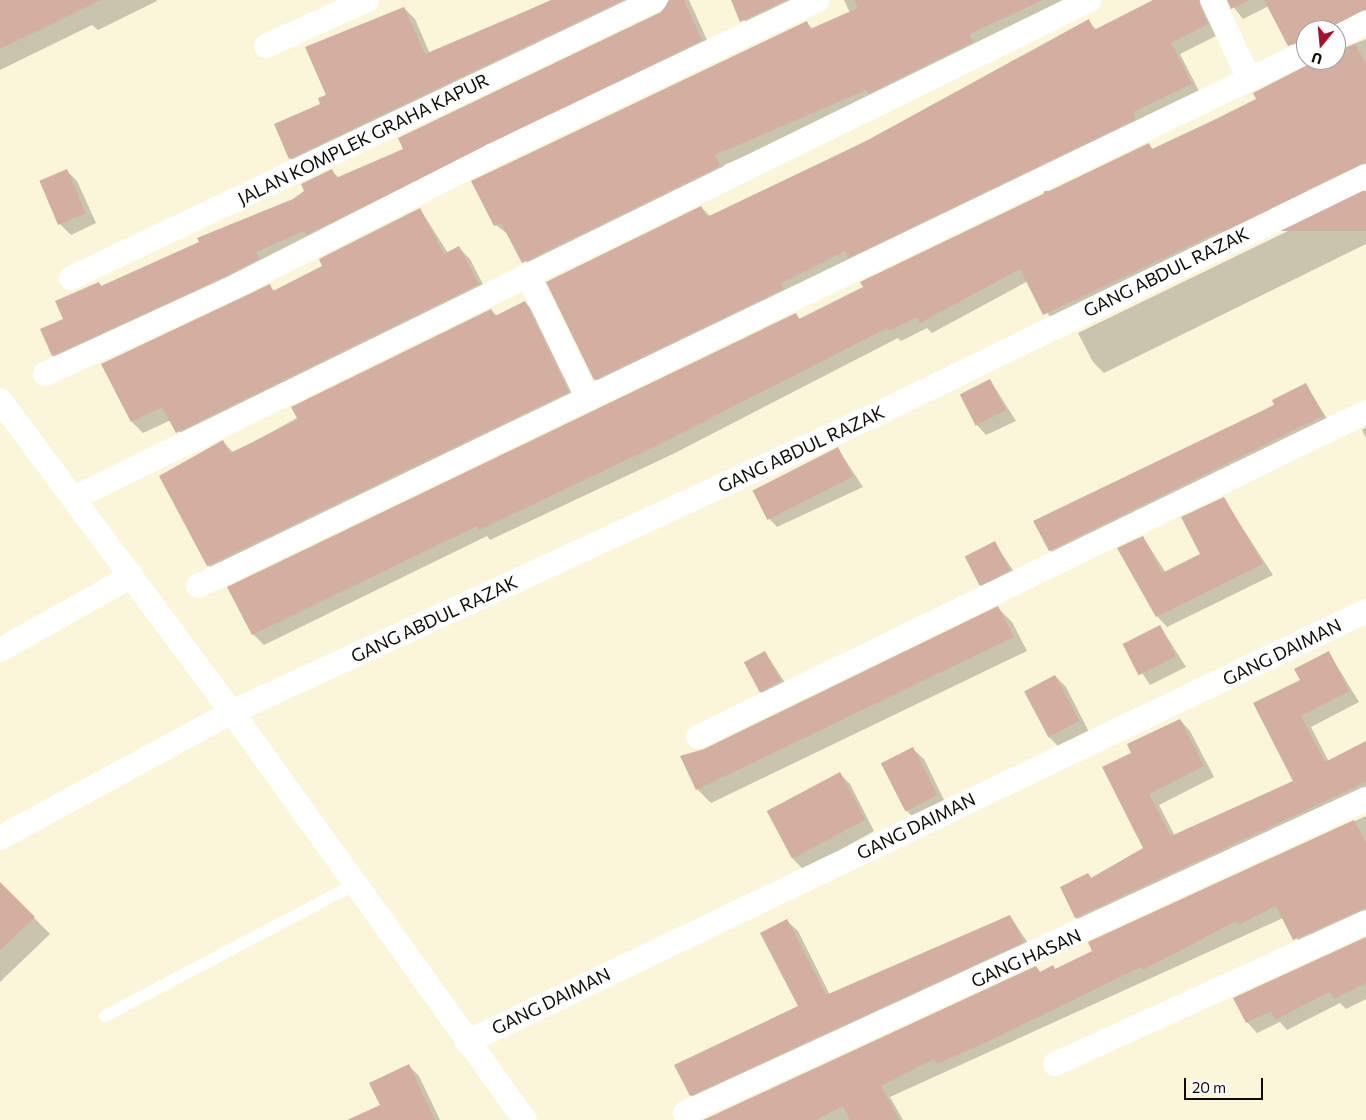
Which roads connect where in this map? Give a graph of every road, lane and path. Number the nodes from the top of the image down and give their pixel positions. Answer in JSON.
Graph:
{"nodes":[{"id":1,"x":367,"y":0,"type":"edge"},
{"id":2,"x":655,"y":0,"type":"edge"},
{"id":3,"x":818,"y":0,"type":"edge"},
{"id":4,"x":1090,"y":0,"type":"edge"},
{"id":5,"x":1212,"y":0,"type":"edge"},
{"id":6,"x":1366,"y":23,"type":"edge"},
{"id":7,"x":1346,"y":33,"type":"edge"},
{"id":8,"x":266,"y":46,"type":"dead end"},
{"id":9,"x":1296,"y":57,"type":"edge"},
{"id":10,"x":1249,"y":79,"type":"junction"},
{"id":11,"x":1366,"y":176,"type":"edge"},
{"id":12,"x":528,"y":276,"type":"junction"},
{"id":13,"x":71,"y":278,"type":"dead end"},
{"id":14,"x":45,"y":374,"type":"dead end"},
{"id":15,"x":0,"y":400,"type":"edge"},
{"id":16,"x":588,"y":400,"type":"junction"},
{"id":17,"x":1366,"y":412,"type":"edge"},
{"id":18,"x":74,"y":498,"type":"junction"},
{"id":19,"x":132,"y":576,"type":"junction"},
{"id":20,"x":198,"y":586,"type":"dead end"},
{"id":21,"x":1366,"y":611,"type":"edge"},
{"id":22,"x":0,"y":650,"type":"edge"},
{"id":23,"x":232,"y":712,"type":"junction"},
{"id":24,"x":698,"y":737,"type":"dead end"},
{"id":25,"x":1366,"y":799,"type":"edge"},
{"id":26,"x":0,"y":838,"type":"edge"},
{"id":27,"x":352,"y":885,"type":"junction"},
{"id":28,"x":1366,"y":922,"type":"edge"},
{"id":29,"x":105,"y":1016,"type":"dead end"},
{"id":30,"x":466,"y":1042,"type":"junction"},
{"id":31,"x":1055,"y":1064,"type":"dead end"},
{"id":32,"x":685,"y":1113,"type":"dead end"},
{"id":33,"x":525,"y":1120,"type":"edge"}],
"edges":[{"from":1,"to":8,"type":"street"},
{"from":2,"to":13,"type":"street","name":"JALAN KOMPLEK GRAHA KAPUR"},
{"from":3,"to":14,"type":"street"},
{"from":4,"to":12,"type":"street"},
{"from":5,"to":10,"type":"street"},
{"from":6,"to":7,"type":"street"},
{"from":9,"to":10,"type":"street"},
{"from":10,"to":16,"type":"street"},
{"from":11,"to":23,"type":"street","name":"GANG ABDUL RAZAK"},
{"from":12,"to":16,"type":"street"},
{"from":12,"to":18,"type":"street"},
{"from":15,"to":18,"type":"street"},
{"from":16,"to":20,"type":"street"},
{"from":17,"to":24,"type":"street"},
{"from":18,"to":19,"type":"street"},
{"from":19,"to":22,"type":"street"},
{"from":19,"to":23,"type":"street"},
{"from":21,"to":30,"type":"street","name":"GANG DAIMAN"},
{"from":23,"to":26,"type":"street","name":"GANG ABDUL RAZAK"},
{"from":23,"to":27,"type":"street"},
{"from":25,"to":32,"type":"street","name":"GANG HASAN"},
{"from":27,"to":29,"type":"lane"},
{"from":27,"to":30,"type":"street"},
{"from":28,"to":31,"type":"street"},
{"from":30,"to":33,"type":"street"}]}
